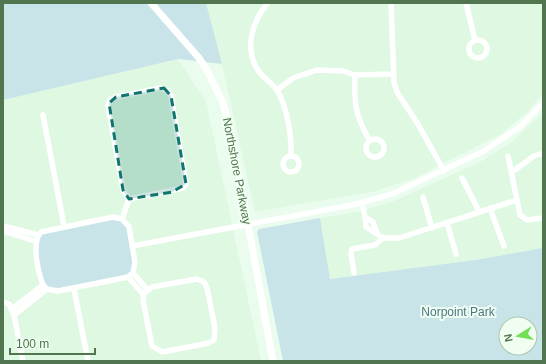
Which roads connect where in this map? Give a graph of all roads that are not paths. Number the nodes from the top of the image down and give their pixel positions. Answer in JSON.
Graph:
{"nodes":[{"id":1,"x":151,"y":3,"type":"edge"},
{"id":2,"x":391,"y":3,"type":"edge"},
{"id":3,"x":466,"y":3,"type":"edge"},
{"id":4,"x":267,"y":4,"type":"edge"},
{"id":5,"x":475,"y":40,"type":"dead end"},
{"id":6,"x":393,"y":74,"type":"junction"},
{"id":7,"x":355,"y":75,"type":"junction"},
{"id":8,"x":277,"y":90,"type":"junction"},
{"id":9,"x":543,"y":104,"type":"edge"},
{"id":10,"x":43,"y":115,"type":"dead end"},
{"id":11,"x":370,"y":141,"type":"dead end"},
{"id":12,"x":543,"y":153,"type":"edge"},
{"id":13,"x":291,"y":156,"type":"dead end"},
{"id":14,"x":508,"y":156,"type":"dead end"},
{"id":15,"x":444,"y":171,"type":"junction"},
{"id":16,"x":512,"y":172,"type":"junction"},
{"id":17,"x":462,"y":178,"type":"dead end"},
{"id":18,"x":423,"y":198,"type":"dead end"},
{"id":19,"x":129,"y":199,"type":"junction"},
{"id":20,"x":517,"y":200,"type":"junction"},
{"id":21,"x":362,"y":203,"type":"junction"},
{"id":22,"x":490,"y":208,"type":"junction"},
{"id":23,"x":479,"y":211,"type":"junction"},
{"id":24,"x":543,"y":218,"type":"edge"},
{"id":25,"x":122,"y":219,"type":"junction"},
{"id":26,"x":447,"y":222,"type":"junction"},
{"id":27,"x":247,"y":224,"type":"junction"},
{"id":28,"x":3,"y":226,"type":"edge"},
{"id":29,"x":64,"y":226,"type":"junction"},
{"id":30,"x":432,"y":228,"type":"junction"},
{"id":31,"x":3,"y":232,"type":"edge"},
{"id":32,"x":37,"y":238,"type":"junction"},
{"id":33,"x":383,"y":238,"type":"junction"},
{"id":34,"x":132,"y":246,"type":"junction"},
{"id":35,"x":504,"y":246,"type":"dead end"},
{"id":36,"x":456,"y":254,"type":"dead end"},
{"id":37,"x":354,"y":273,"type":"dead end"},
{"id":38,"x":130,"y":275,"type":"junction"},
{"id":39,"x":45,"y":287,"type":"junction"},
{"id":40,"x":74,"y":289,"type":"junction"},
{"id":41,"x":145,"y":292,"type":"junction"},
{"id":42,"x":3,"y":302,"type":"edge"},
{"id":43,"x":12,"y":309,"type":"junction"},
{"id":44,"x":14,"y":315,"type":"junction"},
{"id":45,"x":23,"y":361,"type":"edge"},
{"id":46,"x":88,"y":361,"type":"edge"},
{"id":47,"x":273,"y":361,"type":"edge"}],
"edges":[{"from":1,"to":27,"type":"street","name":"Northshore Parkway"},
{"from":2,"to":6,"type":"street"},
{"from":3,"to":5,"type":"street"},
{"from":4,"to":8,"type":"street"},
{"from":6,"to":7,"type":"street"},
{"from":6,"to":15,"type":"street"},
{"from":7,"to":8,"type":"street"},
{"from":7,"to":11,"type":"street"},
{"from":8,"to":13,"type":"street"},
{"from":9,"to":15,"type":"street"},
{"from":10,"to":29,"type":"street"},
{"from":12,"to":16,"type":"street"},
{"from":14,"to":16,"type":"street"},
{"from":15,"to":21,"type":"street"},
{"from":16,"to":20,"type":"street"},
{"from":17,"to":23,"type":"street"},
{"from":18,"to":30,"type":"street"},
{"from":19,"to":19,"type":"street"},
{"from":19,"to":25,"type":"street"},
{"from":20,"to":22,"type":"street"},
{"from":20,"to":24,"type":"street"},
{"from":21,"to":27,"type":"street"},
{"from":21,"to":33,"type":"street"},
{"from":22,"to":23,"type":"street"},
{"from":22,"to":35,"type":"street"},
{"from":23,"to":26,"type":"street"},
{"from":25,"to":29,"type":"street"},
{"from":25,"to":34,"type":"street"},
{"from":26,"to":30,"type":"street"},
{"from":26,"to":36,"type":"street"},
{"from":27,"to":34,"type":"street"},
{"from":27,"to":47,"type":"street","name":"Northshore Parkway"},
{"from":28,"to":32,"type":"street"},
{"from":29,"to":32,"type":"street"},
{"from":30,"to":33,"type":"street"},
{"from":31,"to":32,"type":"street"},
{"from":32,"to":39,"type":"street"},
{"from":33,"to":37,"type":"street"},
{"from":34,"to":38,"type":"street"},
{"from":38,"to":40,"type":"street"},
{"from":38,"to":41,"type":"street"},
{"from":39,"to":40,"type":"street"},
{"from":39,"to":43,"type":"street"},
{"from":39,"to":44,"type":"street"},
{"from":40,"to":46,"type":"street"},
{"from":41,"to":41,"type":"street"},
{"from":42,"to":43,"type":"street"},
{"from":43,"to":44,"type":"street"},
{"from":44,"to":45,"type":"street"}]}
